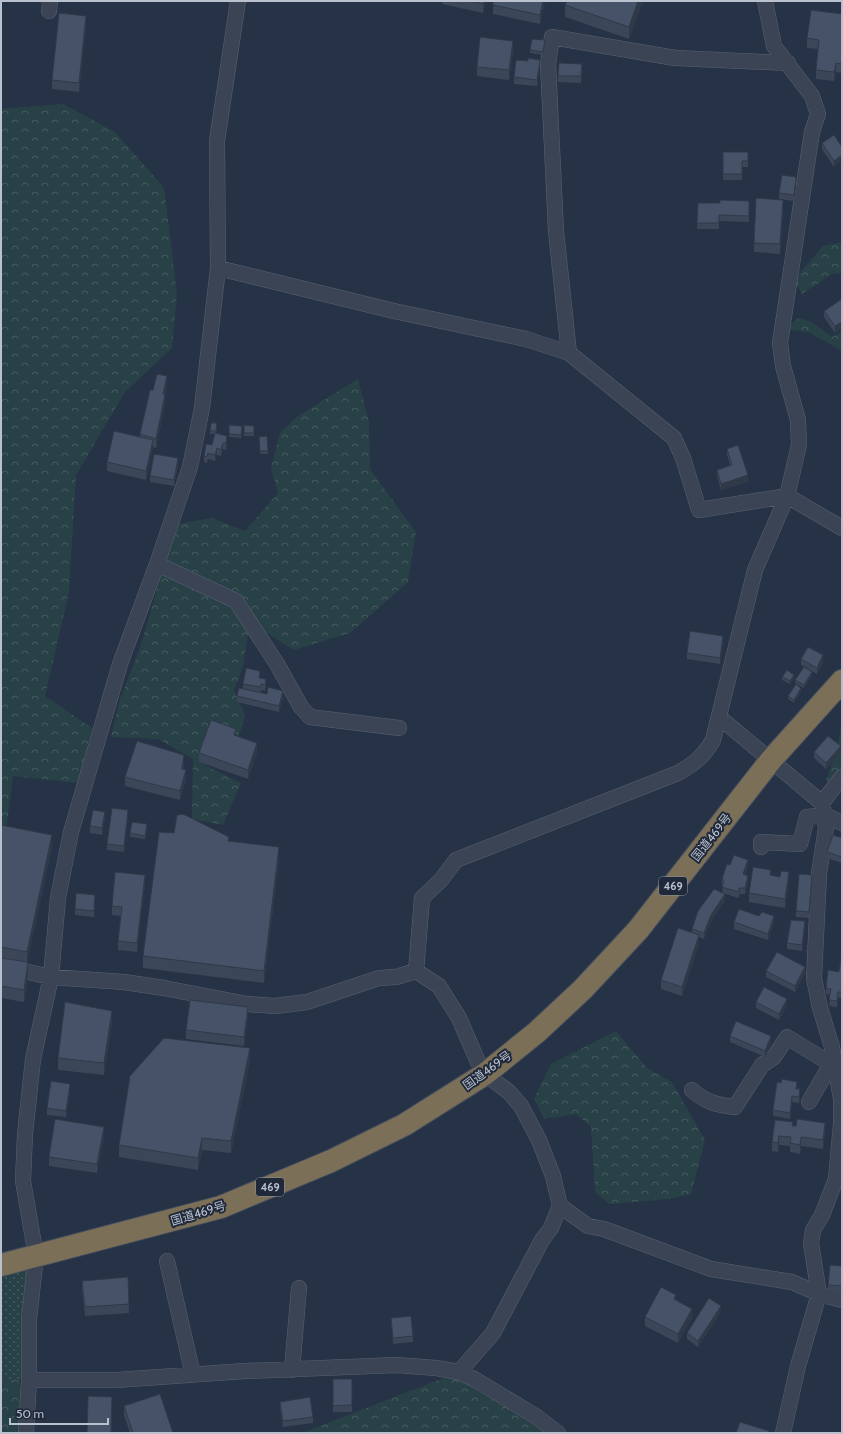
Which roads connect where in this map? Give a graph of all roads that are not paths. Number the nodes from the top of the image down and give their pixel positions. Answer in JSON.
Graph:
{"nodes":[{"id":1,"x":238,"y":1,"type":"edge"},
{"id":2,"x":765,"y":1,"type":"edge"},
{"id":3,"x":788,"y":63,"type":"junction"},
{"id":4,"x":218,"y":268,"type":"junction"},
{"id":5,"x":569,"y":353,"type":"junction"},
{"id":6,"x":787,"y":496,"type":"junction"},
{"id":7,"x":842,"y":528,"type":"edge"},
{"id":8,"x":157,"y":564,"type":"junction"},
{"id":9,"x":842,"y":681,"type":"edge"},
{"id":10,"x":719,"y":717,"type":"junction"},
{"id":11,"x":399,"y":728,"type":"dead end"},
{"id":12,"x":771,"y":760,"type":"junction"},
{"id":13,"x":842,"y":777,"type":"edge"},
{"id":14,"x":824,"y":809,"type":"junction"},
{"id":15,"x":842,"y":823,"type":"edge"},
{"id":16,"x":761,"y":847,"type":"dead end"},
{"id":17,"x":1,"y":966,"type":"edge"},
{"id":18,"x":416,"y":971,"type":"junction"},
{"id":19,"x":51,"y":977,"type":"junction"},
{"id":20,"x":833,"y":1066,"type":"junction"},
{"id":21,"x":485,"y":1074,"type":"junction"},
{"id":22,"x":692,"y":1090,"type":"dead end"},
{"id":23,"x":842,"y":1099,"type":"edge"},
{"id":24,"x":809,"y":1102,"type":"dead end"},
{"id":25,"x":560,"y":1206,"type":"junction"},
{"id":26,"x":36,"y":1256,"type":"junction"},
{"id":27,"x":167,"y":1260,"type":"dead end"},
{"id":28,"x":1,"y":1265,"type":"edge"},
{"id":29,"x":298,"y":1288,"type":"dead end"},
{"id":30,"x":819,"y":1294,"type":"junction"},
{"id":31,"x":842,"y":1300,"type":"edge"},
{"id":32,"x":292,"y":1370,"type":"junction"},
{"id":33,"x":459,"y":1372,"type":"junction"},
{"id":34,"x":193,"y":1375,"type":"junction"},
{"id":35,"x":29,"y":1380,"type":"junction"},
{"id":36,"x":26,"y":1433,"type":"edge"},
{"id":37,"x":558,"y":1433,"type":"edge"},
{"id":38,"x":783,"y":1433,"type":"edge"}],
"edges":[{"from":1,"to":4,"type":"street"},
{"from":2,"to":3,"type":"street"},
{"from":3,"to":5,"type":"street"},
{"from":3,"to":6,"type":"street"},
{"from":4,"to":5,"type":"street"},
{"from":4,"to":8,"type":"street"},
{"from":5,"to":6,"type":"street"},
{"from":6,"to":7,"type":"street"},
{"from":6,"to":10,"type":"street"},
{"from":8,"to":11,"type":"street"},
{"from":8,"to":19,"type":"street"},
{"from":9,"to":12,"type":"highway","name":"国道469号","number":"469"},
{"from":10,"to":12,"type":"street"},
{"from":10,"to":18,"type":"street"},
{"from":12,"to":14,"type":"street"},
{"from":12,"to":21,"type":"highway","name":"国道469号","number":"469"},
{"from":13,"to":14,"type":"street"},
{"from":14,"to":15,"type":"street"},
{"from":14,"to":16,"type":"street"},
{"from":14,"to":20,"type":"street"},
{"from":17,"to":19,"type":"street"},
{"from":18,"to":19,"type":"street"},
{"from":18,"to":21,"type":"street"},
{"from":19,"to":26,"type":"street"},
{"from":20,"to":22,"type":"street"},
{"from":20,"to":23,"type":"street"},
{"from":20,"to":24,"type":"street"},
{"from":21,"to":25,"type":"street"},
{"from":21,"to":26,"type":"highway","name":"国道469号","number":"469"},
{"from":23,"to":30,"type":"street"},
{"from":25,"to":30,"type":"street"},
{"from":25,"to":33,"type":"street"},
{"from":26,"to":28,"type":"highway","name":"国道469号","number":"469"},
{"from":26,"to":35,"type":"street"},
{"from":27,"to":34,"type":"street"},
{"from":29,"to":32,"type":"street"},
{"from":30,"to":31,"type":"street"},
{"from":30,"to":38,"type":"street"},
{"from":32,"to":33,"type":"street"},
{"from":32,"to":34,"type":"street"},
{"from":33,"to":37,"type":"street"},
{"from":34,"to":35,"type":"street"},
{"from":35,"to":36,"type":"street"}]}
